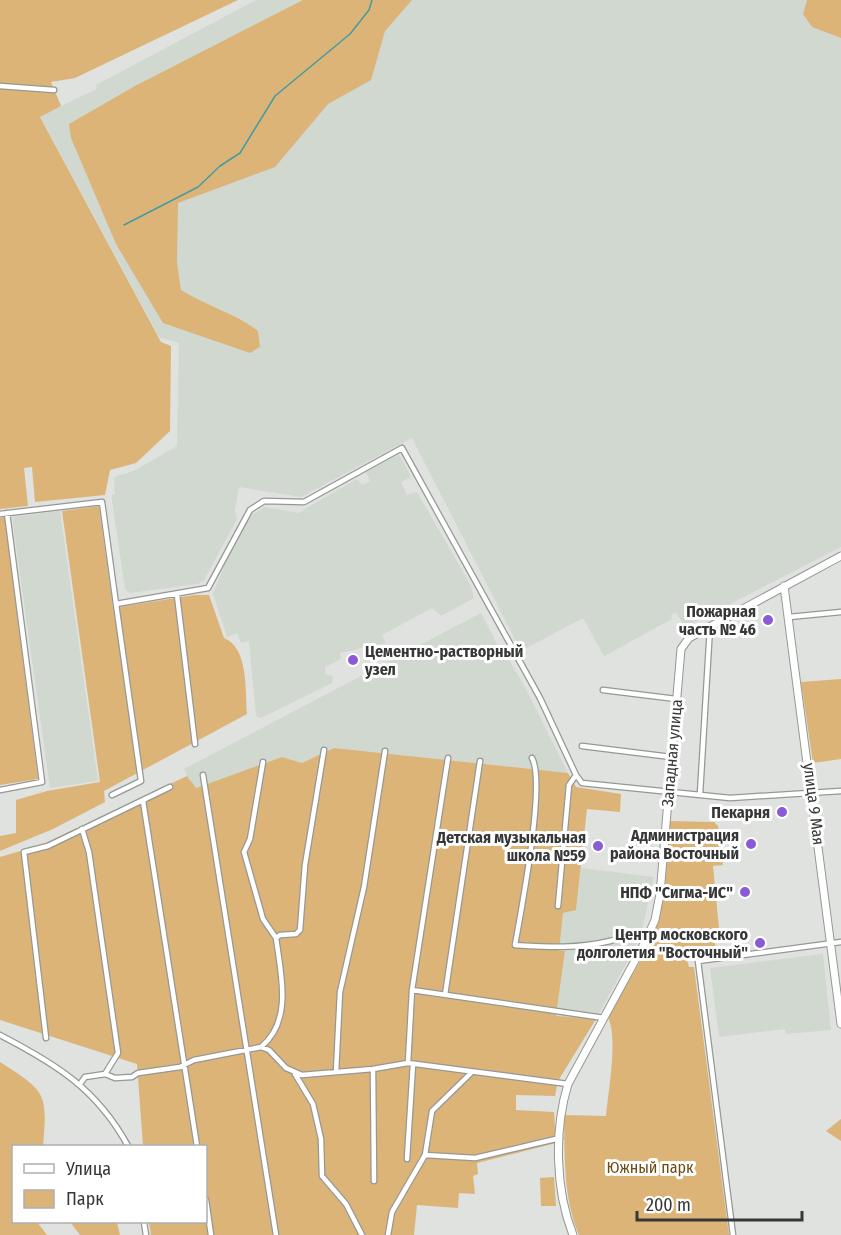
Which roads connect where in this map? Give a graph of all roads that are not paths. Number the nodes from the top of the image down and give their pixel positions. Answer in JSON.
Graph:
{"nodes":[{"id":1,"x":0,"y":86,"type":"edge"},
{"id":2,"x":54,"y":90,"type":"dead end"},
{"id":3,"x":8,"y":513,"type":"junction"},
{"id":4,"x":0,"y":514,"type":"edge"},
{"id":5,"x":841,"y":556,"type":"edge"},
{"id":6,"x":784,"y":585,"type":"junction"},
{"id":7,"x":177,"y":595,"type":"junction"},
{"id":8,"x":116,"y":604,"type":"junction"},
{"id":9,"x":841,"y":612,"type":"edge"},
{"id":10,"x":789,"y":618,"type":"junction"},
{"id":11,"x":710,"y":627,"type":"junction"},
{"id":12,"x":603,"y":690,"type":"dead end"},
{"id":13,"x":676,"y":699,"type":"junction"},
{"id":14,"x":195,"y":744,"type":"dead end"},
{"id":15,"x":582,"y":746,"type":"dead end"},
{"id":16,"x":324,"y":750,"type":"dead end"},
{"id":17,"x":385,"y":751,"type":"dead end"},
{"id":18,"x":671,"y":757,"type":"junction"},
{"id":19,"x":448,"y":758,"type":"dead end"},
{"id":20,"x":532,"y":758,"type":"dead end"},
{"id":21,"x":480,"y":761,"type":"dead end"},
{"id":22,"x":263,"y":762,"type":"dead end"},
{"id":23,"x":203,"y":775,"type":"dead end"},
{"id":24,"x":576,"y":775,"type":"junction"},
{"id":25,"x":170,"y":787,"type":"dead end"},
{"id":26,"x":0,"y":789,"type":"edge"},
{"id":27,"x":841,"y":791,"type":"edge"},
{"id":28,"x":668,"y":792,"type":"junction"},
{"id":29,"x":700,"y":794,"type":"junction"},
{"id":30,"x":813,"y":794,"type":"junction"},
{"id":31,"x":112,"y":795,"type":"dead end"},
{"id":32,"x":143,"y":801,"type":"junction"},
{"id":33,"x":82,"y":830,"type":"junction"},
{"id":34,"x":558,"y":906,"type":"dead end"},
{"id":35,"x":276,"y":938,"type":"junction"},
{"id":36,"x":646,"y":941,"type":"junction"},
{"id":37,"x":841,"y":942,"type":"edge"},
{"id":38,"x":831,"y":943,"type":"junction"},
{"id":39,"x":412,"y":990,"type":"junction"},
{"id":40,"x":445,"y":995,"type":"junction"},
{"id":41,"x":604,"y":1018,"type":"junction"},
{"id":42,"x":841,"y":1021,"type":"edge"},
{"id":43,"x":0,"y":1035,"type":"edge"},
{"id":44,"x":46,"y":1038,"type":"dead end"},
{"id":45,"x":261,"y":1047,"type":"junction"},
{"id":46,"x":248,"y":1051,"type":"junction"},
{"id":47,"x":410,"y":1063,"type":"junction"},
{"id":48,"x":184,"y":1065,"type":"junction"},
{"id":49,"x":373,"y":1069,"type":"junction"},
{"id":50,"x":336,"y":1072,"type":"junction"},
{"id":51,"x":471,"y":1073,"type":"junction"},
{"id":52,"x":105,"y":1074,"type":"junction"},
{"id":53,"x":295,"y":1074,"type":"junction"},
{"id":54,"x":80,"y":1084,"type":"junction"},
{"id":55,"x":568,"y":1084,"type":"junction"},
{"id":56,"x":560,"y":1138,"type":"junction"},
{"id":57,"x":127,"y":1145,"type":"edge"},
{"id":58,"x":197,"y":1145,"type":"edge"},
{"id":59,"x":425,"y":1155,"type":"junction"},
{"id":60,"x":407,"y":1158,"type":"dead end"},
{"id":61,"x":374,"y":1181,"type":"dead end"},
{"id":62,"x":207,"y":1207,"type":"edge"},
{"id":63,"x":211,"y":1235,"type":"edge"},
{"id":64,"x":276,"y":1235,"type":"edge"},
{"id":65,"x":362,"y":1235,"type":"edge"},
{"id":66,"x":388,"y":1235,"type":"edge"},
{"id":67,"x":573,"y":1235,"type":"edge"},
{"id":68,"x":733,"y":1235,"type":"edge"}],
"edges":[{"from":1,"to":2,"type":"street"},
{"from":3,"to":4,"type":"street"},
{"from":3,"to":8,"type":"street"},
{"from":3,"to":26,"type":"street"},
{"from":5,"to":6,"type":"street","name":"Западная улица"},
{"from":6,"to":10,"type":"street","name":"улица 9 Мая"},
{"from":6,"to":11,"type":"street","name":"Западная улица"},
{"from":7,"to":8,"type":"street"},
{"from":7,"to":14,"type":"street"},
{"from":7,"to":24,"type":"street"},
{"from":8,"to":31,"type":"street"},
{"from":9,"to":10,"type":"street"},
{"from":10,"to":30,"type":"street","name":"улица 9 Мая"},
{"from":11,"to":13,"type":"street","name":"Западная улица"},
{"from":11,"to":29,"type":"street"},
{"from":12,"to":13,"type":"street"},
{"from":13,"to":18,"type":"street","name":"Западная улица"},
{"from":15,"to":18,"type":"street"},
{"from":16,"to":35,"type":"street"},
{"from":17,"to":50,"type":"street"},
{"from":18,"to":28,"type":"street","name":"Западная улица"},
{"from":19,"to":39,"type":"street"},
{"from":20,"to":36,"type":"street"},
{"from":21,"to":40,"type":"street"},
{"from":22,"to":35,"type":"street"},
{"from":23,"to":46,"type":"street"},
{"from":24,"to":28,"type":"street"},
{"from":24,"to":34,"type":"street"},
{"from":25,"to":32,"type":"street"},
{"from":27,"to":30,"type":"street"},
{"from":28,"to":29,"type":"street"},
{"from":28,"to":36,"type":"street","name":"Западная улица"},
{"from":29,"to":30,"type":"street"},
{"from":30,"to":38,"type":"street","name":"улица 9 Мая"},
{"from":32,"to":33,"type":"street"},
{"from":32,"to":48,"type":"street"},
{"from":33,"to":44,"type":"street"},
{"from":33,"to":52,"type":"street"},
{"from":35,"to":45,"type":"street"},
{"from":36,"to":41,"type":"street","name":"Западная улица"},
{"from":37,"to":38,"type":"street"},
{"from":38,"to":42,"type":"street","name":"улица 9 Мая"},
{"from":38,"to":68,"type":"street"},
{"from":39,"to":40,"type":"street"},
{"from":39,"to":47,"type":"street"},
{"from":40,"to":41,"type":"street"},
{"from":41,"to":55,"type":"street","name":"Западная улица"},
{"from":43,"to":54,"type":"street"},
{"from":45,"to":46,"type":"street"},
{"from":45,"to":53,"type":"street"},
{"from":46,"to":48,"type":"street"},
{"from":46,"to":64,"type":"street"},
{"from":47,"to":49,"type":"street"},
{"from":47,"to":51,"type":"street"},
{"from":47,"to":60,"type":"street"},
{"from":48,"to":52,"type":"street"},
{"from":48,"to":58,"type":"street"},
{"from":49,"to":50,"type":"street"},
{"from":49,"to":61,"type":"street"},
{"from":50,"to":53,"type":"street"},
{"from":51,"to":55,"type":"street"},
{"from":51,"to":59,"type":"street"},
{"from":52,"to":54,"type":"street"},
{"from":53,"to":65,"type":"street"},
{"from":54,"to":57,"type":"street"},
{"from":55,"to":56,"type":"street","name":"Западная улица"},
{"from":56,"to":59,"type":"street"},
{"from":56,"to":67,"type":"street","name":"Западная улица"},
{"from":59,"to":66,"type":"street"},
{"from":62,"to":63,"type":"street"}]}
